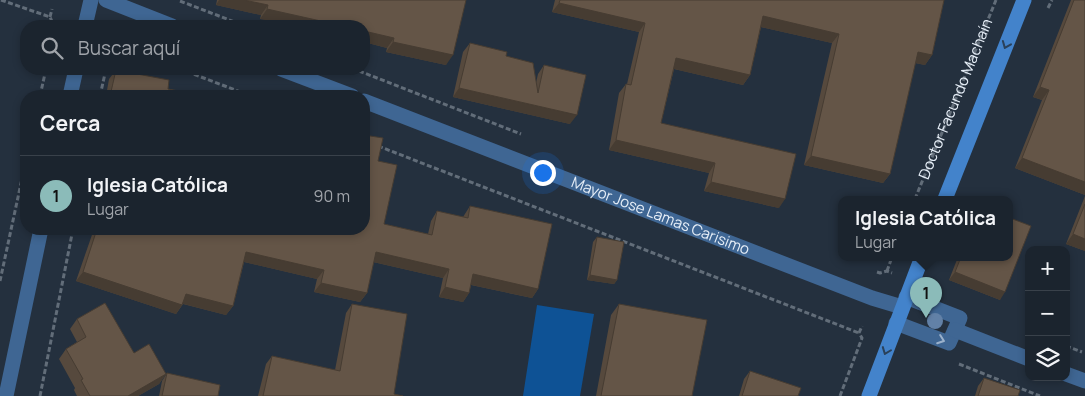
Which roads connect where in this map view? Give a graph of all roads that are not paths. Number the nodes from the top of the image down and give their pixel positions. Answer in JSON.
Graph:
{"nodes":[{"id":1,"x":91,"y":0,"type":"edge"},
{"id":2,"x":106,"y":0,"type":"edge"},
{"id":3,"x":1024,"y":0,"type":"edge"},
{"id":4,"x":86,"y":20,"type":"edge"},
{"id":5,"x":157,"y":20,"type":"edge"},
{"id":6,"x":75,"y":75,"type":"edge"},
{"id":7,"x":297,"y":75,"type":"edge"},
{"id":8,"x":71,"y":90,"type":"edge"},
{"id":9,"x":336,"y":90,"type":"edge"},
{"id":10,"x":370,"y":103,"type":"edge"},
{"id":11,"x":946,"y":196,"type":"edge"},
{"id":12,"x":40,"y":235,"type":"edge"},
{"id":13,"x":920,"y":261,"type":"edge"},
{"id":14,"x":904,"y":302,"type":"junction"},
{"id":15,"x":896,"y":323,"type":"junction"},
{"id":16,"x":955,"y":330,"type":"junction"},
{"id":17,"x":1025,"y":357,"type":"edge"},
{"id":18,"x":1070,"y":375,"type":"edge"},
{"id":19,"x":1085,"y":381,"type":"edge"},
{"id":20,"x":6,"y":396,"type":"edge"},
{"id":21,"x":869,"y":396,"type":"edge"}],
"edges":[{"from":1,"to":4,"type":"street"},
{"from":2,"to":5,"type":"street"},
{"from":3,"to":11,"type":"main road","name":"Doctor Facundo Machaín","one_way":true},
{"from":6,"to":8,"type":"street"},
{"from":7,"to":9,"type":"street"},
{"from":10,"to":14,"type":"street","name":"Mayor Jose Lamas Carisimo"},
{"from":12,"to":20,"type":"street"},
{"from":13,"to":14,"type":"main road"},
{"from":14,"to":15,"type":"main road"},
{"from":14,"to":16,"type":"street","name":"Mayor Jose Lamas Carisimo"},
{"from":15,"to":16,"type":"street","one_way":true},
{"from":15,"to":21,"type":"main road","one_way":true},
{"from":16,"to":17,"type":"street"},
{"from":18,"to":19,"type":"street"}]}
